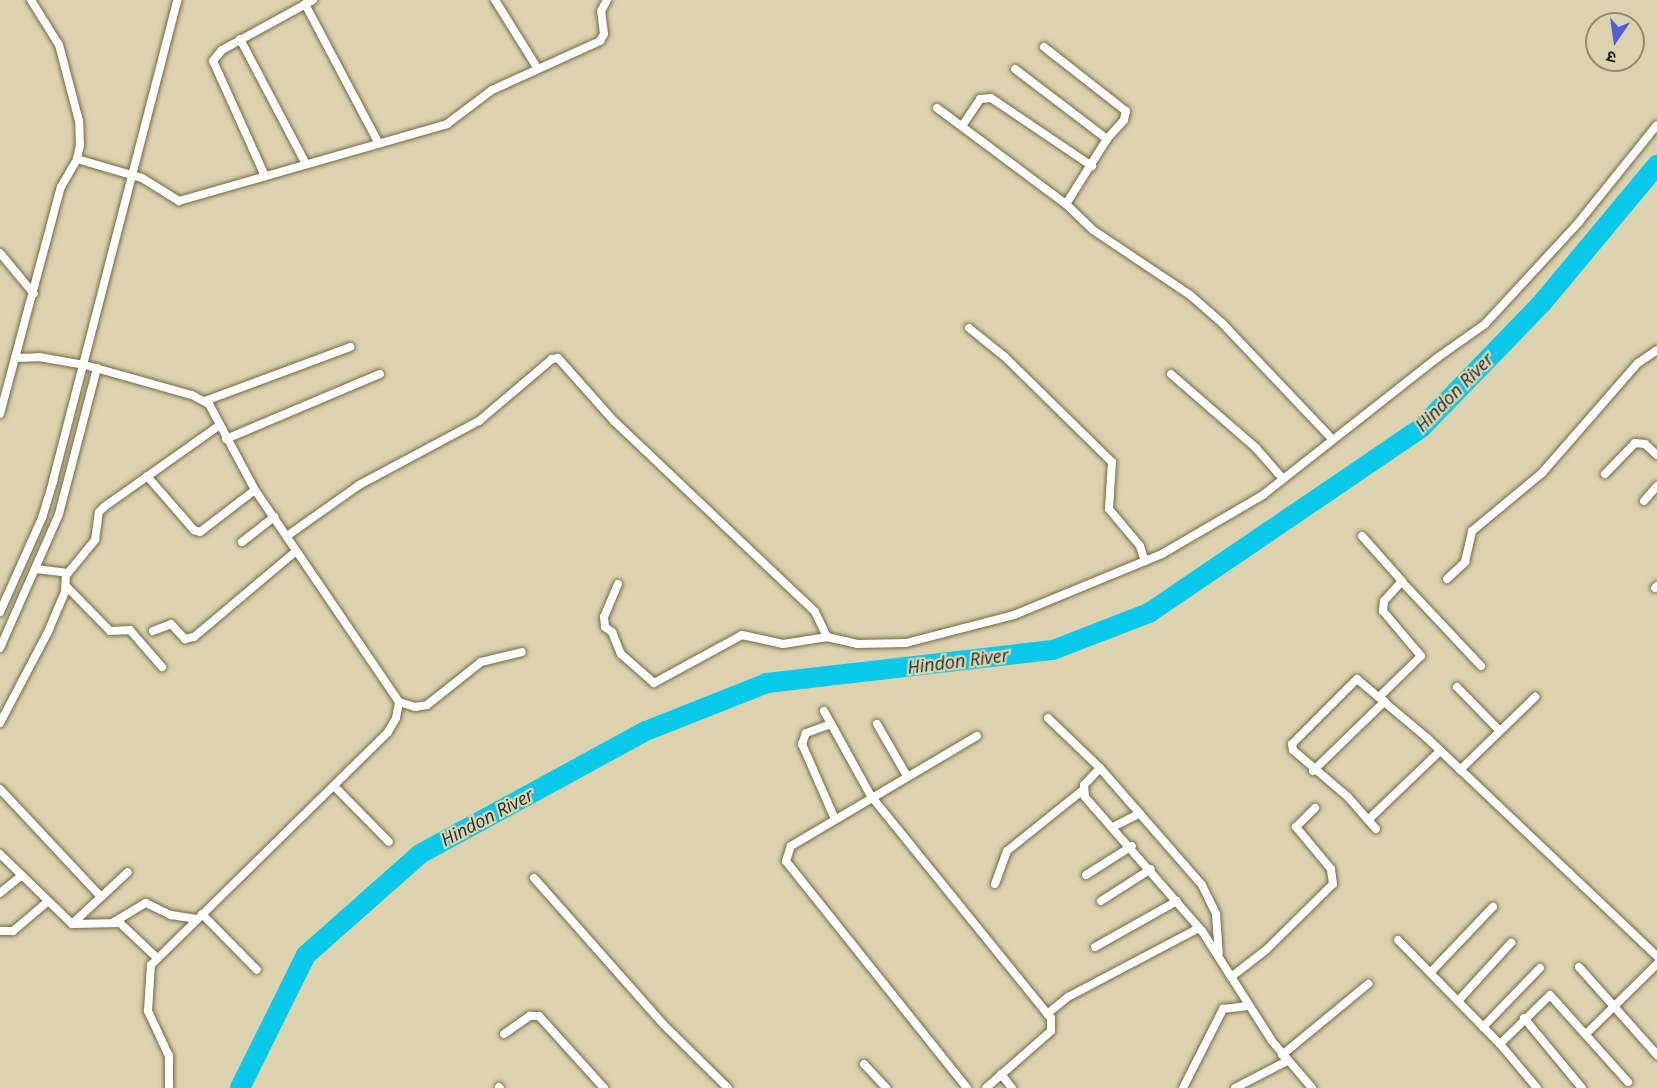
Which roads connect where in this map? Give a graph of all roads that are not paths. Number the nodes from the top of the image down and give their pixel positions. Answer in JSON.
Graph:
{"nodes":[{"id":1,"x":31,"y":0,"type":"edge"},
{"id":2,"x":177,"y":0,"type":"edge"},
{"id":3,"x":495,"y":0,"type":"edge"},
{"id":4,"x":608,"y":0,"type":"edge"},
{"id":5,"x":309,"y":2,"type":"edge"},
{"id":6,"x":240,"y":39,"type":"junction"},
{"id":7,"x":1044,"y":47,"type":"dead end"},
{"id":8,"x":538,"y":69,"type":"junction"},
{"id":9,"x":1015,"y":69,"type":"dead end"},
{"id":10,"x":937,"y":108,"type":"dead end"},
{"id":11,"x":1657,"y":125,"type":"edge"},
{"id":12,"x":962,"y":126,"type":"junction"},
{"id":13,"x":1107,"y":139,"type":"junction"},
{"id":14,"x":378,"y":142,"type":"junction"},
{"id":15,"x":77,"y":159,"type":"junction"},
{"id":16,"x":306,"y":164,"type":"junction"},
{"id":17,"x":1092,"y":166,"type":"junction"},
{"id":18,"x":134,"y":175,"type":"junction"},
{"id":19,"x":265,"y":176,"type":"junction"},
{"id":20,"x":1066,"y":204,"type":"junction"},
{"id":21,"x":0,"y":253,"type":"edge"},
{"id":22,"x":34,"y":294,"type":"junction"},
{"id":23,"x":969,"y":328,"type":"dead end"},
{"id":24,"x":350,"y":347,"type":"dead end"},
{"id":25,"x":1657,"y":350,"type":"edge"},
{"id":26,"x":15,"y":358,"type":"junction"},
{"id":27,"x":85,"y":365,"type":"junction"},
{"id":28,"x":97,"y":368,"type":"junction"},
{"id":29,"x":380,"y":374,"type":"dead end"},
{"id":30,"x":1171,"y":374,"type":"dead end"},
{"id":31,"x":205,"y":401,"type":"junction"},
{"id":32,"x":0,"y":414,"type":"edge"},
{"id":33,"x":220,"y":425,"type":"junction"},
{"id":34,"x":226,"y":439,"type":"junction"},
{"id":35,"x":1332,"y":439,"type":"junction"},
{"id":36,"x":1657,"y":455,"type":"edge"},
{"id":37,"x":1605,"y":474,"type":"dead end"},
{"id":38,"x":147,"y":476,"type":"junction"},
{"id":39,"x":1283,"y":479,"type":"junction"},
{"id":40,"x":1657,"y":486,"type":"edge"},
{"id":41,"x":255,"y":490,"type":"junction"},
{"id":42,"x":1644,"y":501,"type":"dead end"},
{"id":43,"x":274,"y":517,"type":"junction"},
{"id":44,"x":287,"y":536,"type":"junction"},
{"id":45,"x":1362,"y":536,"type":"dead end"},
{"id":46,"x":242,"y":542,"type":"dead end"},
{"id":47,"x":295,"y":552,"type":"junction"},
{"id":48,"x":1145,"y":561,"type":"junction"},
{"id":49,"x":36,"y":569,"type":"junction"},
{"id":50,"x":66,"y":575,"type":"junction"},
{"id":51,"x":1447,"y":579,"type":"dead end"},
{"id":52,"x":1403,"y":583,"type":"junction"},
{"id":53,"x":618,"y":584,"type":"dead end"},
{"id":54,"x":66,"y":586,"type":"junction"},
{"id":55,"x":0,"y":612,"type":"edge"},
{"id":56,"x":153,"y":631,"type":"dead end"},
{"id":57,"x":827,"y":637,"type":"junction"},
{"id":58,"x":0,"y":648,"type":"edge"},
{"id":59,"x":522,"y":652,"type":"dead end"},
{"id":60,"x":1481,"y":666,"type":"dead end"},
{"id":61,"x":162,"y":667,"type":"dead end"},
{"id":62,"x":1457,"y":687,"type":"dead end"},
{"id":63,"x":1535,"y":697,"type":"dead end"},
{"id":64,"x":1382,"y":698,"type":"junction"},
{"id":65,"x":399,"y":702,"type":"junction"},
{"id":66,"x":824,"y":711,"type":"dead end"},
{"id":67,"x":1048,"y":718,"type":"dead end"},
{"id":68,"x":0,"y":723,"type":"edge"},
{"id":69,"x":831,"y":724,"type":"junction"},
{"id":70,"x":877,"y":724,"type":"dead end"},
{"id":71,"x":1499,"y":730,"type":"junction"},
{"id":72,"x":978,"y":736,"type":"dead end"},
{"id":73,"x":1440,"y":751,"type":"junction"},
{"id":74,"x":1101,"y":768,"type":"junction"},
{"id":75,"x":1460,"y":770,"type":"junction"},
{"id":76,"x":1313,"y":771,"type":"junction"},
{"id":77,"x":907,"y":776,"type":"junction"},
{"id":78,"x":334,"y":786,"type":"junction"},
{"id":79,"x":0,"y":789,"type":"edge"},
{"id":80,"x":1082,"y":791,"type":"junction"},
{"id":81,"x":871,"y":796,"type":"junction"},
{"id":82,"x":1315,"y":808,"type":"dead end"},
{"id":83,"x":1140,"y":813,"type":"junction"},
{"id":84,"x":835,"y":819,"type":"junction"},
{"id":85,"x":1368,"y":820,"type":"junction"},
{"id":86,"x":1113,"y":827,"type":"junction"},
{"id":87,"x":1376,"y":829,"type":"dead end"},
{"id":88,"x":389,"y":842,"type":"dead end"},
{"id":89,"x":1132,"y":846,"type":"junction"},
{"id":90,"x":0,"y":854,"type":"edge"},
{"id":91,"x":1151,"y":869,"type":"junction"},
{"id":92,"x":128,"y":872,"type":"dead end"},
{"id":93,"x":22,"y":875,"type":"junction"},
{"id":94,"x":1086,"y":875,"type":"dead end"},
{"id":95,"x":534,"y":878,"type":"dead end"},
{"id":96,"x":995,"y":884,"type":"dead end"},
{"id":97,"x":0,"y":893,"type":"edge"},
{"id":98,"x":100,"y":896,"type":"junction"},
{"id":99,"x":1101,"y":901,"type":"dead end"},
{"id":100,"x":1177,"y":901,"type":"junction"},
{"id":101,"x":46,"y":903,"type":"junction"},
{"id":102,"x":1493,"y":907,"type":"dead end"},
{"id":103,"x":200,"y":917,"type":"junction"},
{"id":104,"x":114,"y":922,"type":"junction"},
{"id":105,"x":72,"y":924,"type":"junction"},
{"id":106,"x":1199,"y":928,"type":"junction"},
{"id":107,"x":0,"y":931,"type":"edge"},
{"id":108,"x":1398,"y":940,"type":"dead end"},
{"id":109,"x":1510,"y":943,"type":"dead end"},
{"id":110,"x":1095,"y":947,"type":"dead end"},
{"id":111,"x":1219,"y":954,"type":"junction"},
{"id":112,"x":1657,"y":956,"type":"edge"},
{"id":113,"x":156,"y":957,"type":"junction"},
{"id":114,"x":1657,"y":964,"type":"edge"},
{"id":115,"x":1579,"y":967,"type":"dead end"},
{"id":116,"x":1540,"y":968,"type":"dead end"},
{"id":117,"x":257,"y":970,"type":"dead end"},
{"id":118,"x":1431,"y":972,"type":"junction"},
{"id":119,"x":1231,"y":976,"type":"junction"},
{"id":120,"x":1368,"y":984,"type":"dead end"},
{"id":121,"x":1458,"y":1001,"type":"junction"},
{"id":122,"x":1248,"y":1005,"type":"junction"},
{"id":123,"x":1615,"y":1005,"type":"junction"},
{"id":124,"x":1047,"y":1014,"type":"junction"},
{"id":125,"x":1524,"y":1018,"type":"junction"},
{"id":126,"x":1483,"y":1027,"type":"junction"},
{"id":127,"x":504,"y":1034,"type":"dead end"},
{"id":128,"x":1586,"y":1034,"type":"junction"},
{"id":129,"x":1500,"y":1044,"type":"junction"},
{"id":130,"x":1657,"y":1055,"type":"edge"},
{"id":131,"x":1285,"y":1058,"type":"junction"},
{"id":132,"x":864,"y":1064,"type":"dead end"},
{"id":133,"x":1001,"y":1074,"type":"junction"},
{"id":134,"x":1628,"y":1082,"type":"dead end"},
{"id":135,"x":600,"y":1087,"type":"edge"},
{"id":136,"x":169,"y":1088,"type":"edge"},
{"id":137,"x":728,"y":1088,"type":"edge"},
{"id":138,"x":886,"y":1088,"type":"edge"},
{"id":139,"x":967,"y":1088,"type":"edge"},
{"id":140,"x":986,"y":1088,"type":"edge"},
{"id":141,"x":1011,"y":1088,"type":"edge"},
{"id":142,"x":1183,"y":1088,"type":"edge"},
{"id":143,"x":1235,"y":1088,"type":"edge"},
{"id":144,"x":1312,"y":1088,"type":"edge"},
{"id":145,"x":1537,"y":1088,"type":"edge"},
{"id":146,"x":1582,"y":1088,"type":"edge"}],
"edges":[{"from":1,"to":15,"type":"street"},
{"from":2,"to":18,"type":"street"},
{"from":3,"to":8,"type":"street"},
{"from":4,"to":8,"type":"street"},
{"from":5,"to":6,"type":"street"},
{"from":5,"to":14,"type":"street"},
{"from":6,"to":16,"type":"street"},
{"from":6,"to":19,"type":"street"},
{"from":7,"to":13,"type":"street"},
{"from":8,"to":14,"type":"street"},
{"from":9,"to":13,"type":"street"},
{"from":10,"to":12,"type":"street"},
{"from":11,"to":35,"type":"street"},
{"from":12,"to":17,"type":"street"},
{"from":12,"to":20,"type":"street"},
{"from":13,"to":17,"type":"street"},
{"from":14,"to":16,"type":"street"},
{"from":15,"to":18,"type":"street"},
{"from":15,"to":22,"type":"street"},
{"from":16,"to":19,"type":"street"},
{"from":17,"to":20,"type":"street"},
{"from":18,"to":19,"type":"street"},
{"from":18,"to":27,"type":"street"},
{"from":20,"to":35,"type":"street"},
{"from":21,"to":22,"type":"street"},
{"from":22,"to":26,"type":"street"},
{"from":23,"to":48,"type":"street"},
{"from":24,"to":31,"type":"street"},
{"from":25,"to":51,"type":"street"},
{"from":26,"to":27,"type":"street"},
{"from":26,"to":32,"type":"street"},
{"from":27,"to":28,"type":"street"},
{"from":27,"to":55,"type":"street"},
{"from":28,"to":31,"type":"street"},
{"from":28,"to":49,"type":"street"},
{"from":29,"to":34,"type":"street"},
{"from":30,"to":39,"type":"street"},
{"from":31,"to":33,"type":"street"},
{"from":33,"to":34,"type":"street"},
{"from":33,"to":38,"type":"street"},
{"from":34,"to":41,"type":"street"},
{"from":35,"to":39,"type":"street"},
{"from":36,"to":37,"type":"street"},
{"from":38,"to":41,"type":"street"},
{"from":38,"to":50,"type":"street"},
{"from":39,"to":48,"type":"street"},
{"from":40,"to":42,"type":"street"},
{"from":41,"to":43,"type":"street"},
{"from":43,"to":44,"type":"street"},
{"from":43,"to":46,"type":"street"},
{"from":44,"to":47,"type":"street"},
{"from":44,"to":57,"type":"street"},
{"from":45,"to":52,"type":"street"},
{"from":47,"to":56,"type":"street"},
{"from":47,"to":65,"type":"street"},
{"from":48,"to":57,"type":"street"},
{"from":49,"to":50,"type":"street"},
{"from":49,"to":58,"type":"street"},
{"from":50,"to":54,"type":"street"},
{"from":52,"to":60,"type":"street"},
{"from":52,"to":64,"type":"street"},
{"from":53,"to":57,"type":"street"},
{"from":54,"to":61,"type":"street"},
{"from":54,"to":68,"type":"street"},
{"from":59,"to":65,"type":"street"},
{"from":62,"to":71,"type":"street"},
{"from":63,"to":71,"type":"street"},
{"from":64,"to":73,"type":"street"},
{"from":64,"to":76,"type":"street"},
{"from":64,"to":76,"type":"street"},
{"from":65,"to":78,"type":"street"},
{"from":66,"to":69,"type":"street"},
{"from":67,"to":74,"type":"street"},
{"from":69,"to":81,"type":"street"},
{"from":69,"to":84,"type":"street"},
{"from":70,"to":77,"type":"street"},
{"from":71,"to":75,"type":"street"},
{"from":72,"to":77,"type":"street"},
{"from":73,"to":75,"type":"street"},
{"from":73,"to":85,"type":"street"},
{"from":74,"to":80,"type":"street"},
{"from":74,"to":83,"type":"street"},
{"from":75,"to":112,"type":"street"},
{"from":76,"to":85,"type":"street"},
{"from":77,"to":81,"type":"street"},
{"from":78,"to":88,"type":"street"},
{"from":78,"to":103,"type":"street"},
{"from":79,"to":98,"type":"street"},
{"from":80,"to":86,"type":"street"},
{"from":80,"to":96,"type":"street"},
{"from":81,"to":84,"type":"street"},
{"from":81,"to":124,"type":"street"},
{"from":82,"to":119,"type":"street"},
{"from":83,"to":86,"type":"street"},
{"from":83,"to":111,"type":"street"},
{"from":84,"to":139,"type":"street"},
{"from":85,"to":87,"type":"street"},
{"from":86,"to":89,"type":"street"},
{"from":89,"to":91,"type":"street"},
{"from":89,"to":94,"type":"street"},
{"from":90,"to":93,"type":"street"},
{"from":91,"to":99,"type":"street"},
{"from":91,"to":100,"type":"street"},
{"from":92,"to":98,"type":"street"},
{"from":93,"to":97,"type":"street"},
{"from":93,"to":101,"type":"street"},
{"from":95,"to":137,"type":"street"},
{"from":98,"to":105,"type":"street"},
{"from":100,"to":106,"type":"street"},
{"from":100,"to":110,"type":"street"},
{"from":101,"to":105,"type":"street"},
{"from":101,"to":107,"type":"street"},
{"from":102,"to":118,"type":"street"},
{"from":103,"to":104,"type":"street"},
{"from":103,"to":113,"type":"street"},
{"from":103,"to":117,"type":"street"},
{"from":104,"to":105,"type":"street"},
{"from":104,"to":113,"type":"street"},
{"from":106,"to":111,"type":"street"},
{"from":106,"to":124,"type":"street"},
{"from":108,"to":118,"type":"street"},
{"from":109,"to":121,"type":"street"},
{"from":111,"to":119,"type":"street"},
{"from":113,"to":136,"type":"street"},
{"from":114,"to":123,"type":"street"},
{"from":115,"to":123,"type":"street"},
{"from":116,"to":126,"type":"street"},
{"from":118,"to":121,"type":"street"},
{"from":119,"to":122,"type":"street"},
{"from":120,"to":131,"type":"street"},
{"from":121,"to":126,"type":"street"},
{"from":122,"to":131,"type":"street"},
{"from":122,"to":142,"type":"street"},
{"from":123,"to":128,"type":"street"},
{"from":123,"to":130,"type":"street"},
{"from":124,"to":133,"type":"street"},
{"from":125,"to":128,"type":"street"},
{"from":125,"to":129,"type":"street"},
{"from":125,"to":146,"type":"street"},
{"from":126,"to":129,"type":"street"},
{"from":127,"to":135,"type":"street"},
{"from":128,"to":134,"type":"street"},
{"from":129,"to":145,"type":"street"},
{"from":131,"to":143,"type":"street"},
{"from":131,"to":144,"type":"street"},
{"from":132,"to":138,"type":"street"},
{"from":133,"to":140,"type":"street"},
{"from":133,"to":141,"type":"street"}]}
